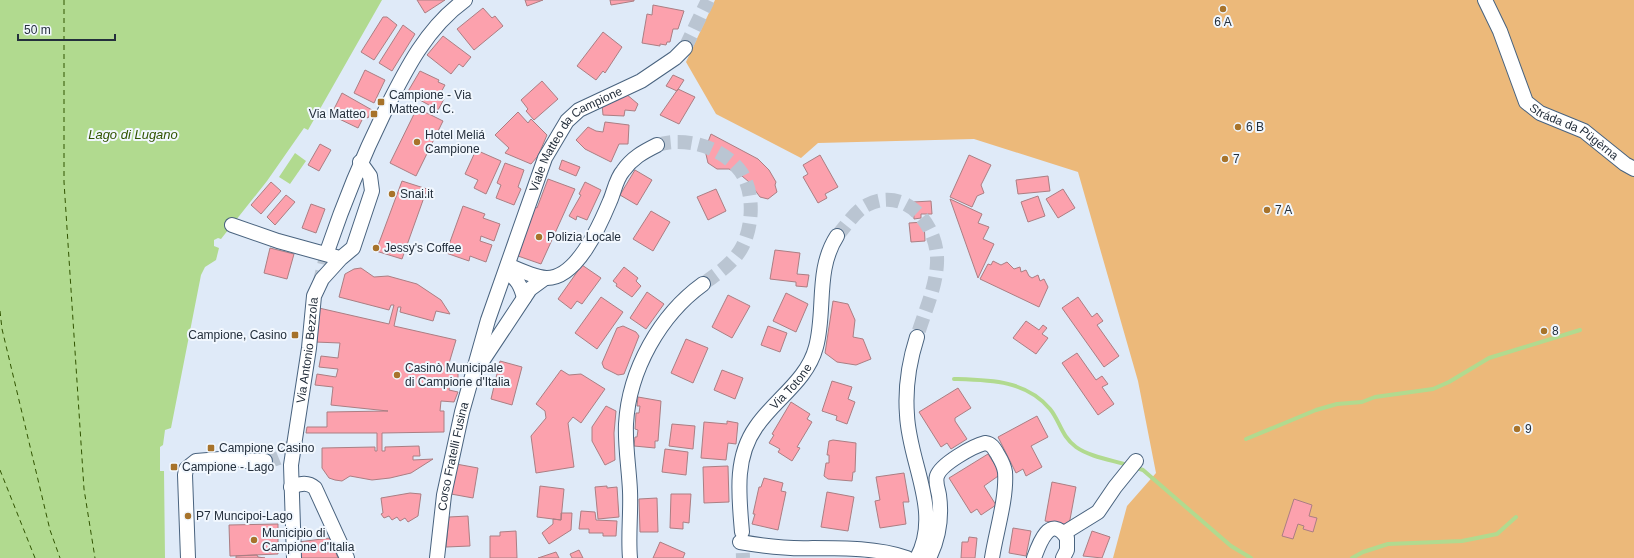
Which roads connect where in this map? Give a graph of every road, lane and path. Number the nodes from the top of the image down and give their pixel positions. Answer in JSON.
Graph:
{"nodes":[{"id":1,"x":465,"y":0,"type":"edge"},
{"id":2,"x":1485,"y":0,"type":"edge"},
{"id":3,"x":685,"y":48,"type":"tunnel mouth"},
{"id":4,"x":657,"y":145,"type":"tunnel mouth"},
{"id":5,"x":360,"y":162,"type":"junction"},
{"id":6,"x":1634,"y":169,"type":"edge"},
{"id":7,"x":232,"y":225,"type":"dead end"},
{"id":8,"x":837,"y":236,"type":"tunnel mouth"},
{"id":9,"x":328,"y":249,"type":"tunnel mouth"},
{"id":10,"x":341,"y":258,"type":"junction"},
{"id":11,"x":507,"y":268,"type":"junction"},
{"id":12,"x":545,"y":278,"type":"junction"},
{"id":13,"x":703,"y":284,"type":"tunnel mouth"},
{"id":14,"x":524,"y":298,"type":"junction"},
{"id":15,"x":917,"y":337,"type":"tunnel mouth"},
{"id":16,"x":472,"y":376,"type":"junction"},
{"id":17,"x":1136,"y":461,"type":"dead end"},
{"id":18,"x":265,"y":462,"type":"tunnel mouth"},
{"id":19,"x":291,"y":487,"type":"junction"},
{"id":20,"x":1064,"y":533,"type":"junction"},
{"id":21,"x":188,"y":558,"type":"edge"},
{"id":22,"x":294,"y":558,"type":"edge"},
{"id":23,"x":347,"y":558,"type":"edge"},
{"id":24,"x":437,"y":558,"type":"edge"},
{"id":25,"x":630,"y":558,"type":"edge"},
{"id":26,"x":907,"y":558,"type":"edge"},
{"id":27,"x":917,"y":558,"type":"edge"},
{"id":28,"x":929,"y":558,"type":"edge"},
{"id":29,"x":992,"y":558,"type":"edge"},
{"id":30,"x":1034,"y":558,"type":"edge"},
{"id":31,"x":1063,"y":558,"type":"edge"}],
"edges":[{"from":1,"to":5,"type":"street"},
{"from":2,"to":6,"type":"street","name":"Stráda da Pügèrna"},
{"from":3,"to":11,"type":"street","name":"Viale Matteo da Campione"},
{"from":4,"to":12,"type":"street"},
{"from":5,"to":9,"type":"street"},
{"from":5,"to":10,"type":"street","name":"Via Antonio Bezzola"},
{"from":7,"to":10,"type":"street"},
{"from":8,"to":26,"type":"street","name":"Via Totone"},
{"from":10,"to":19,"type":"street","name":"Via Antonio Bezzola"},
{"from":11,"to":12,"type":"street"},
{"from":11,"to":14,"type":"street"},
{"from":11,"to":16,"type":"street","name":"Corso Fratelli Fusina"},
{"from":12,"to":14,"type":"street"},
{"from":13,"to":25,"type":"street"},
{"from":14,"to":16,"type":"street"},
{"from":15,"to":27,"type":"street"},
{"from":16,"to":24,"type":"street","name":"Corso Fratelli Fusina"},
{"from":17,"to":20,"type":"street"},
{"from":18,"to":21,"type":"street"},
{"from":19,"to":22,"type":"street","name":"Via Antonio Bezzola"},
{"from":19,"to":23,"type":"street"},
{"from":20,"to":30,"type":"street"},
{"from":20,"to":31,"type":"street"},
{"from":28,"to":29,"type":"street"}]}
